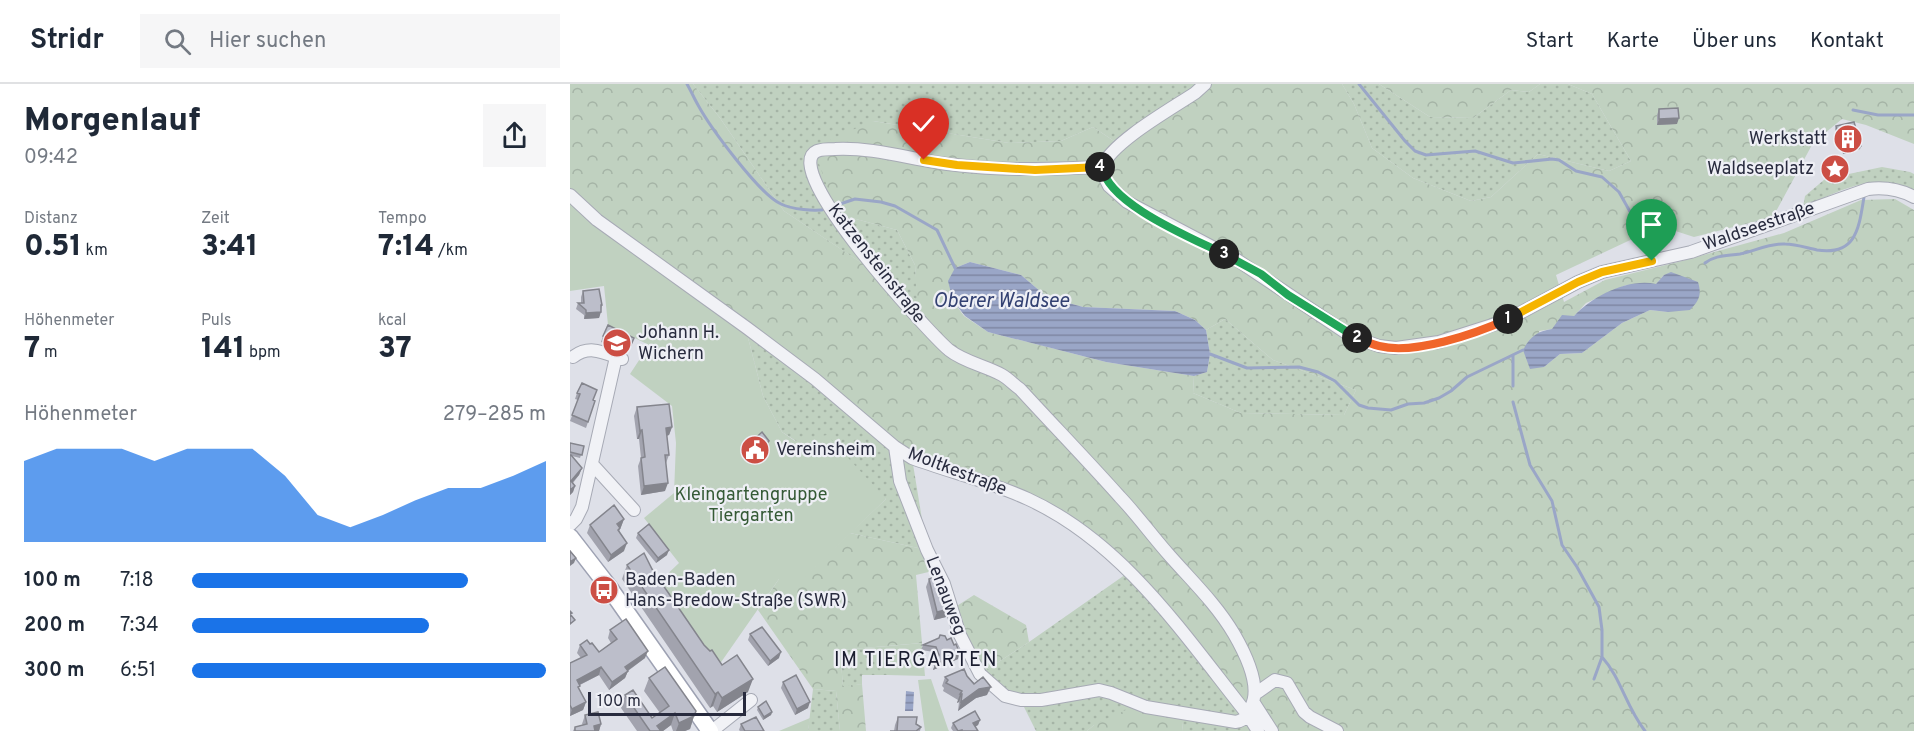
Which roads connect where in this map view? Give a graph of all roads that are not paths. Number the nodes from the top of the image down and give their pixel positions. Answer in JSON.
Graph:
{"nodes":[{"id":1,"x":1205,"y":84,"type":"edge"},
{"id":2,"x":1102,"y":167,"type":"junction"},
{"id":3,"x":570,"y":195,"type":"edge"},
{"id":4,"x":1914,"y":197,"type":"edge"},
{"id":5,"x":573,"y":357,"type":"dead end"},
{"id":6,"x":896,"y":447,"type":"junction"},
{"id":7,"x":592,"y":464,"type":"junction"},
{"id":8,"x":633,"y":510,"type":"dead end"},
{"id":9,"x":570,"y":525,"type":"edge"},
{"id":10,"x":570,"y":537,"type":"edge"},
{"id":11,"x":1254,"y":698,"type":"junction"},
{"id":12,"x":751,"y":700,"type":"dead end"},
{"id":13,"x":1248,"y":715,"type":"junction"},
{"id":14,"x":711,"y":731,"type":"edge"},
{"id":15,"x":1258,"y":731,"type":"edge"},
{"id":16,"x":1272,"y":731,"type":"edge"},
{"id":17,"x":1337,"y":731,"type":"edge"}],
"edges":[{"from":1,"to":2,"type":"street"},
{"from":2,"to":4,"type":"street","name":"Waldseestraße"},
{"from":2,"to":11,"type":"street","name":"Katzensteinstraße"},
{"from":3,"to":6,"type":"street","name":"Moltkestraße"},
{"from":5,"to":7,"type":"street"},
{"from":6,"to":13,"type":"street","name":"Moltkestraße"},
{"from":6,"to":13,"type":"street","name":"Lenauweg"},
{"from":7,"to":8,"type":"street"},
{"from":7,"to":9,"type":"street"},
{"from":10,"to":14,"type":"main road"},
{"from":11,"to":13,"type":"street"},
{"from":11,"to":16,"type":"street","name":"Katzensteinstraße"},
{"from":11,"to":17,"type":"street"},
{"from":12,"to":14,"type":"street"},
{"from":13,"to":15,"type":"street","name":"Moltkestraße"}]}
